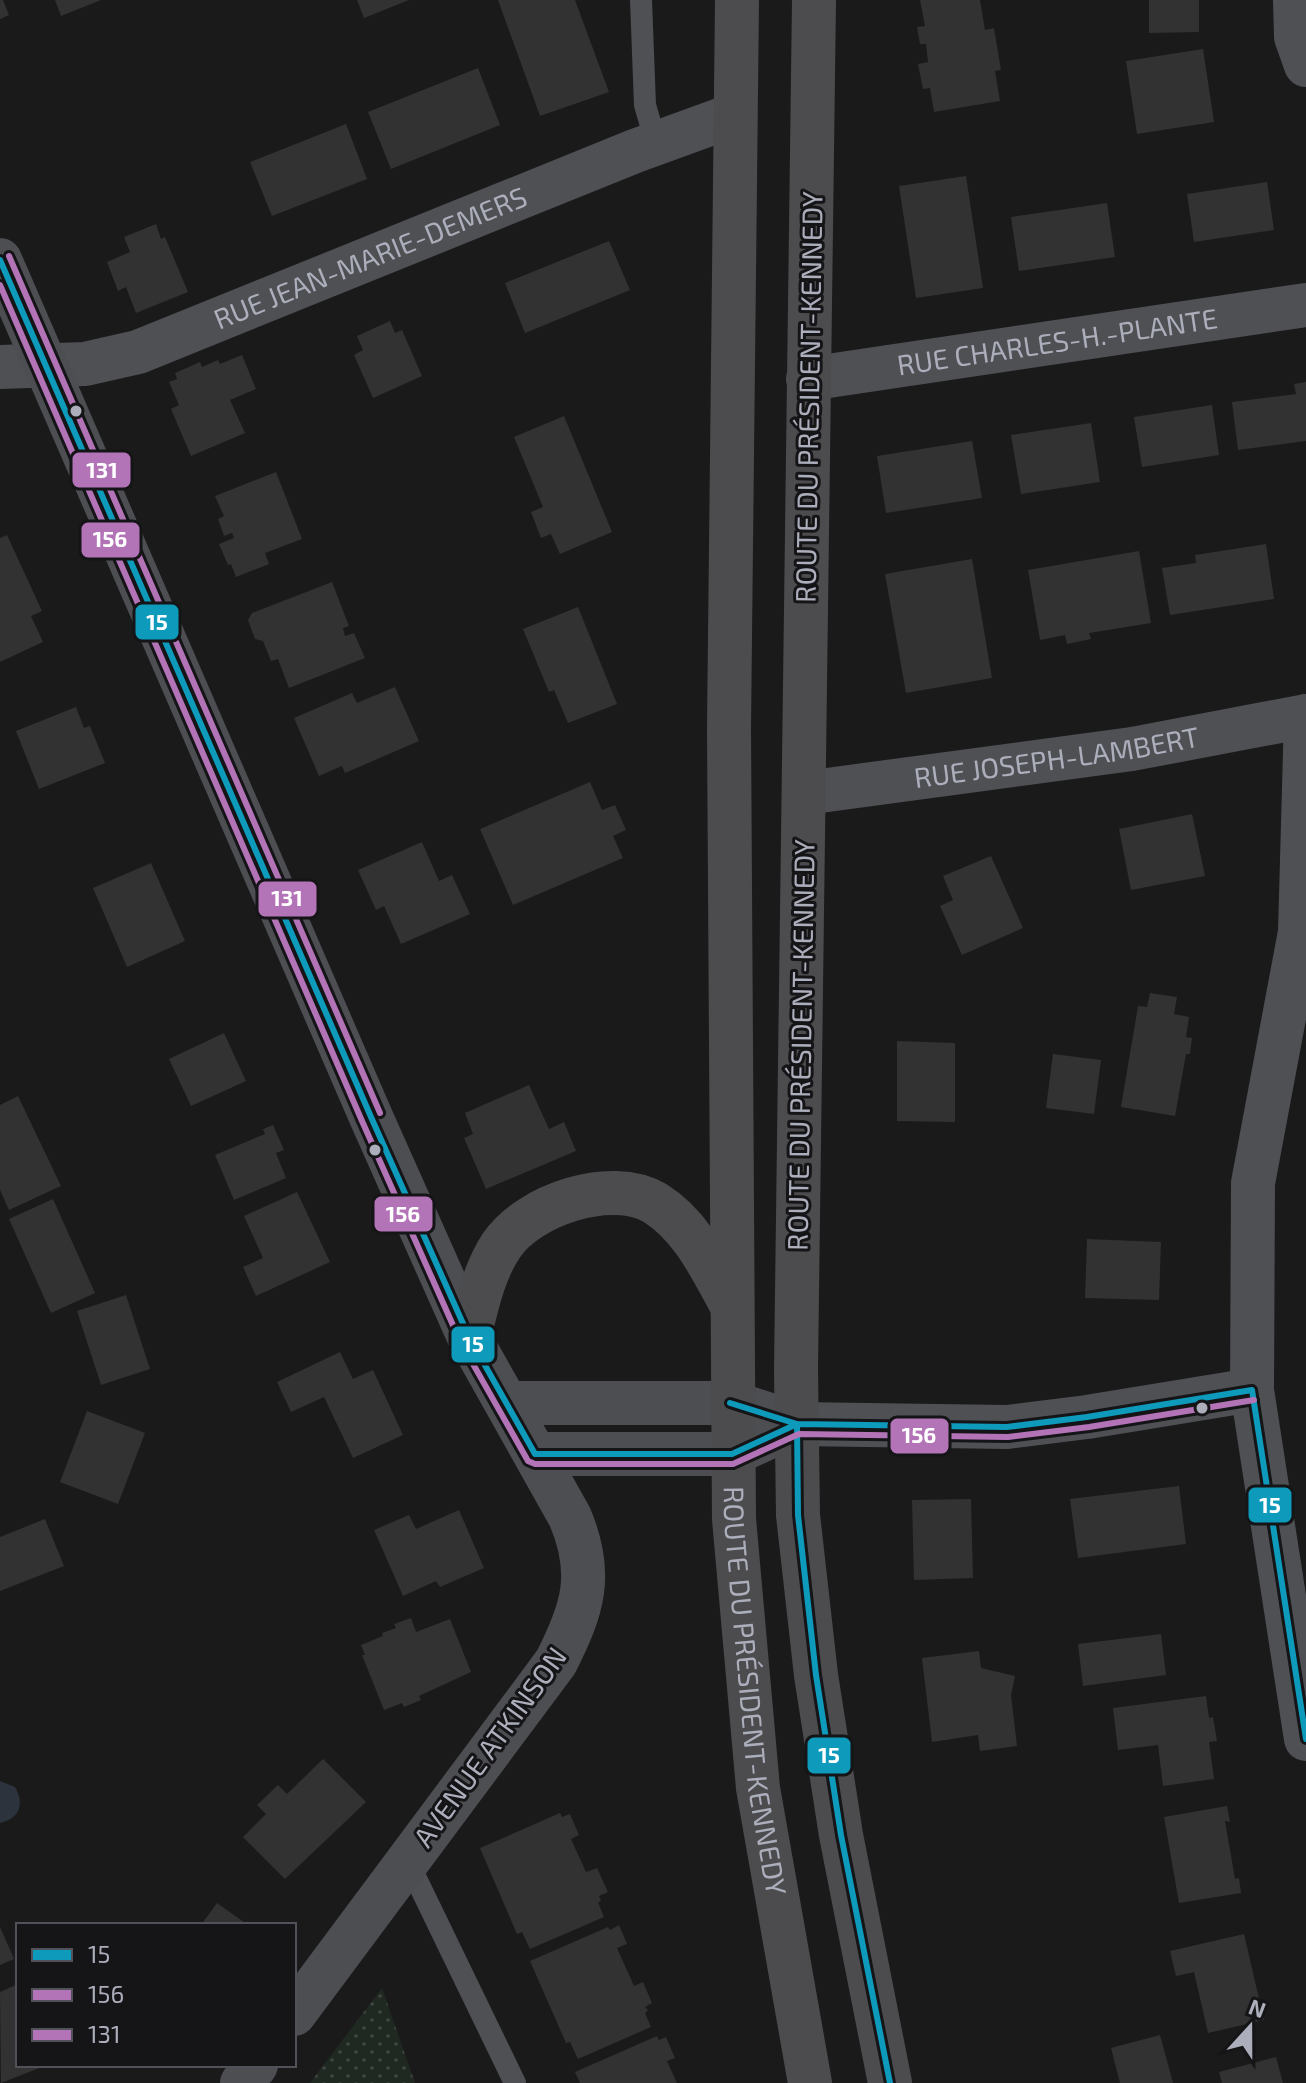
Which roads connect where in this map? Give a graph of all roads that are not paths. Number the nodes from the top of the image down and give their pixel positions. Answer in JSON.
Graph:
{"nodes":[{"id":1,"x":641,"y":0,"type":"edge"},
{"id":2,"x":737,"y":0,"type":"edge"},
{"id":3,"x":814,"y":0,"type":"edge"},
{"id":4,"x":1295,"y":0,"type":"edge"},
{"id":5,"x":1306,"y":65,"type":"edge"},
{"id":6,"x":734,"y":115,"type":"junction"},
{"id":7,"x":656,"y":143,"type":"junction"},
{"id":8,"x":0,"y":260,"type":"edge"},
{"id":9,"x":1306,"y":305,"type":"edge"},
{"id":10,"x":0,"y":367,"type":"edge"},
{"id":11,"x":47,"y":367,"type":"junction"},
{"id":12,"x":808,"y":379,"type":"junction"},
{"id":13,"x":1306,"y":716,"type":"edge"},
{"id":14,"x":805,"y":793,"type":"junction"},
{"id":15,"x":733,"y":1308,"type":"junction"},
{"id":16,"x":469,"y":1337,"type":"junction"},
{"id":17,"x":1252,"y":1390,"type":"junction"},
{"id":18,"x":506,"y":1403,"type":"junction"},
{"id":19,"x":733,"y":1403,"type":"junction"},
{"id":20,"x":797,"y":1424,"type":"junction"},
{"id":21,"x":535,"y":1454,"type":"junction"},
{"id":22,"x":732,"y":1454,"type":"junction"},
{"id":23,"x":1306,"y":1739,"type":"edge"},
{"id":24,"x":408,"y":1862,"type":"junction"},
{"id":25,"x":296,"y":2011,"type":"edge"},
{"id":26,"x":254,"y":2067,"type":"edge"},
{"id":27,"x":242,"y":2083,"type":"edge"},
{"id":28,"x":515,"y":2083,"type":"edge"},
{"id":29,"x":810,"y":2083,"type":"edge"},
{"id":30,"x":890,"y":2083,"type":"edge"}],
"edges":[{"from":1,"to":7,"type":"lane"},
{"from":2,"to":6,"type":"main road","name":"ROUTE DU PRÉSIDENT-KENNEDY"},
{"from":3,"to":12,"type":"main road","name":"ROUTE DU PRÉSIDENT-KENNEDY"},
{"from":4,"to":5,"type":"street"},
{"from":6,"to":7,"type":"street","name":"RUE JEAN-MARIE-DEMERS"},
{"from":6,"to":15,"type":"main road","name":"ROUTE DU PRÉSIDENT-KENNEDY"},
{"from":7,"to":11,"type":"street","name":"RUE JEAN-MARIE-DEMERS"},
{"from":8,"to":11,"type":"street"},
{"from":9,"to":12,"type":"street","name":"RUE CHARLES-H.-PLANTE"},
{"from":10,"to":11,"type":"street","name":"RUE JEAN-MARIE-DEMERS"},
{"from":11,"to":16,"type":"street"},
{"from":12,"to":14,"type":"main road","name":"ROUTE DU PRÉSIDENT-KENNEDY"},
{"from":13,"to":14,"type":"street","name":"RUE JOSEPH-LAMBERT"},
{"from":13,"to":17,"type":"street"},
{"from":14,"to":20,"type":"main road","name":"ROUTE DU PRÉSIDENT-KENNEDY"},
{"from":15,"to":16,"type":"main road"},
{"from":15,"to":19,"type":"main road","name":"ROUTE DU PRÉSIDENT-KENNEDY"},
{"from":16,"to":18,"type":"street"},
{"from":17,"to":20,"type":"street"},
{"from":17,"to":23,"type":"street"},
{"from":18,"to":19,"type":"street"},
{"from":18,"to":21,"type":"street","name":"AVENUE ATKINSON"},
{"from":19,"to":20,"type":"street"},
{"from":19,"to":22,"type":"main road","name":"ROUTE DU PRÉSIDENT-KENNEDY"},
{"from":20,"to":22,"type":"street"},
{"from":20,"to":30,"type":"main road","name":"ROUTE DU PRÉSIDENT-KENNEDY"},
{"from":21,"to":22,"type":"street"},
{"from":21,"to":24,"type":"street","name":"AVENUE ATKINSON"},
{"from":22,"to":29,"type":"main road","name":"ROUTE DU PRÉSIDENT-KENNEDY"},
{"from":24,"to":25,"type":"street","name":"AVENUE ATKINSON"},
{"from":24,"to":28,"type":"lane"},
{"from":26,"to":27,"type":"street"}]}
